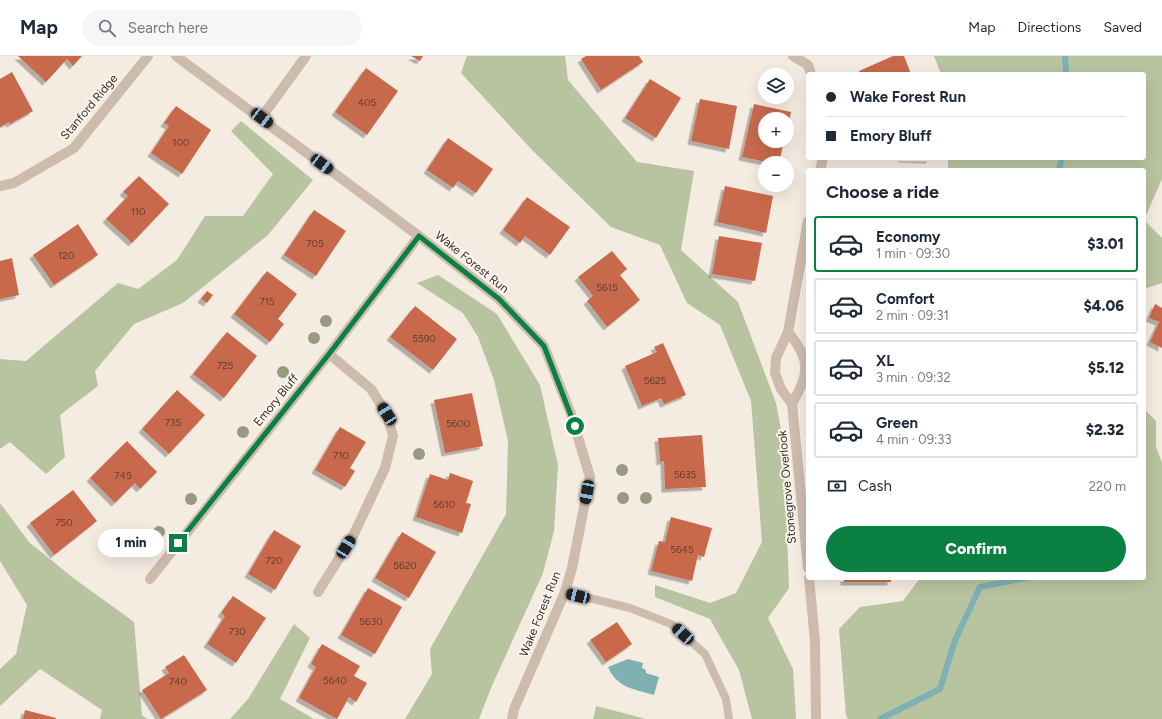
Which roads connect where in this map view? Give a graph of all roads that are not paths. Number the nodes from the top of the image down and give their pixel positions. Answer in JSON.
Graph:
{"nodes":[{"id":1,"x":148,"y":56,"type":"edge"},
{"id":2,"x":176,"y":56,"type":"edge"},
{"id":3,"x":306,"y":56,"type":"edge"},
{"id":4,"x":793,"y":56,"type":"edge"},
{"id":5,"x":810,"y":72,"type":"edge"},
{"id":6,"x":262,"y":118,"type":"junction"},
{"id":7,"x":0,"y":186,"type":"edge"},
{"id":8,"x":806,"y":232,"type":"edge"},
{"id":9,"x":419,"y":236,"type":"junction"},
{"id":10,"x":788,"y":332,"type":"junction"},
{"id":11,"x":329,"y":354,"type":"junction"},
{"id":12,"x":792,"y":404,"type":"junction"},
{"id":13,"x":806,"y":548,"type":"edge"},
{"id":14,"x":150,"y":579,"type":"dead end"},
{"id":15,"x":809,"y":580,"type":"edge"},
{"id":16,"x":318,"y":592,"type":"dead end"},
{"id":17,"x":565,"y":592,"type":"junction"},
{"id":18,"x":512,"y":719,"type":"edge"},
{"id":19,"x":729,"y":719,"type":"edge"},
{"id":20,"x":816,"y":719,"type":"edge"}],
"edges":[{"from":1,"to":7,"type":"street","name":"Stanford Ridge"},
{"from":2,"to":6,"type":"street","name":"Wake Forest Run"},
{"from":3,"to":6,"type":"street"},
{"from":4,"to":5,"type":"street"},
{"from":6,"to":9,"type":"street","name":"Wake Forest Run"},
{"from":8,"to":10,"type":"street","name":"Stonegrove Overlook"},
{"from":9,"to":11,"type":"street","name":"Emory Bluff"},
{"from":9,"to":17,"type":"street","name":"Wake Forest Run"},
{"from":10,"to":12,"type":"street","name":"Stonegrove Overlook"},
{"from":10,"to":12,"type":"street"},
{"from":11,"to":14,"type":"street","name":"Emory Bluff"},
{"from":11,"to":16,"type":"street"},
{"from":12,"to":13,"type":"street","name":"Stonegrove Overlook"},
{"from":15,"to":20,"type":"street"},
{"from":17,"to":18,"type":"street","name":"Wake Forest Run"},
{"from":17,"to":19,"type":"lane"}]}
